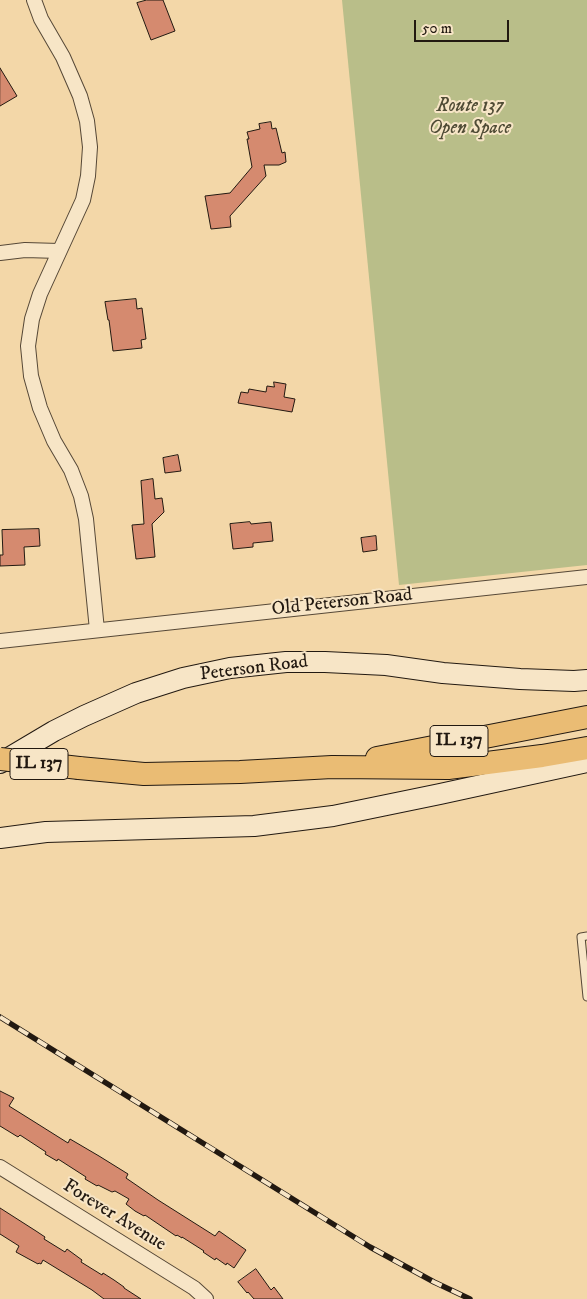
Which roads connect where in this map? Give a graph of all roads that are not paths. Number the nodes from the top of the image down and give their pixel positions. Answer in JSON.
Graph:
{"nodes":[{"id":1,"x":34,"y":0,"type":"edge"},
{"id":2,"x":59,"y":251,"type":"junction"},
{"id":3,"x":0,"y":253,"type":"edge"},
{"id":4,"x":587,"y":577,"type":"edge"},
{"id":5,"x":97,"y":630,"type":"junction"},
{"id":6,"x":0,"y":641,"type":"edge"},
{"id":7,"x":587,"y":680,"type":"edge"},
{"id":8,"x":587,"y":717,"type":"edge"},
{"id":9,"x":587,"y":748,"type":"edge"},
{"id":10,"x":0,"y":759,"type":"edge"},
{"id":11,"x":587,"y":762,"type":"edge"},
{"id":12,"x":0,"y":763,"type":"edge"},
{"id":13,"x":332,"y":767,"type":"junction"},
{"id":14,"x":0,"y":838,"type":"edge"},
{"id":15,"x":587,"y":936,"type":"edge"},
{"id":16,"x":586,"y":988,"type":"edge"},
{"id":17,"x":587,"y":997,"type":"edge"},
{"id":18,"x":0,"y":1167,"type":"edge"},
{"id":19,"x":206,"y":1299,"type":"edge"}],
"edges":[{"from":1,"to":2,"type":"street"},
{"from":2,"to":3,"type":"street"},
{"from":2,"to":5,"type":"street"},
{"from":4,"to":5,"type":"street","name":"Old Peterson Road"},
{"from":5,"to":6,"type":"street"},
{"from":7,"to":12,"type":"main road","name":"Peterson Road"},
{"from":8,"to":13,"type":"main road","number":"IL 137"},
{"from":9,"to":13,"type":"main road","number":"IL 137"},
{"from":10,"to":13,"type":"main road","number":"IL 137","bridge":true},
{"from":11,"to":14,"type":"main road"},
{"from":15,"to":16,"type":"lane"},
{"from":16,"to":17,"type":"lane"},
{"from":18,"to":19,"type":"street","name":"Forever Avenue"}]}
